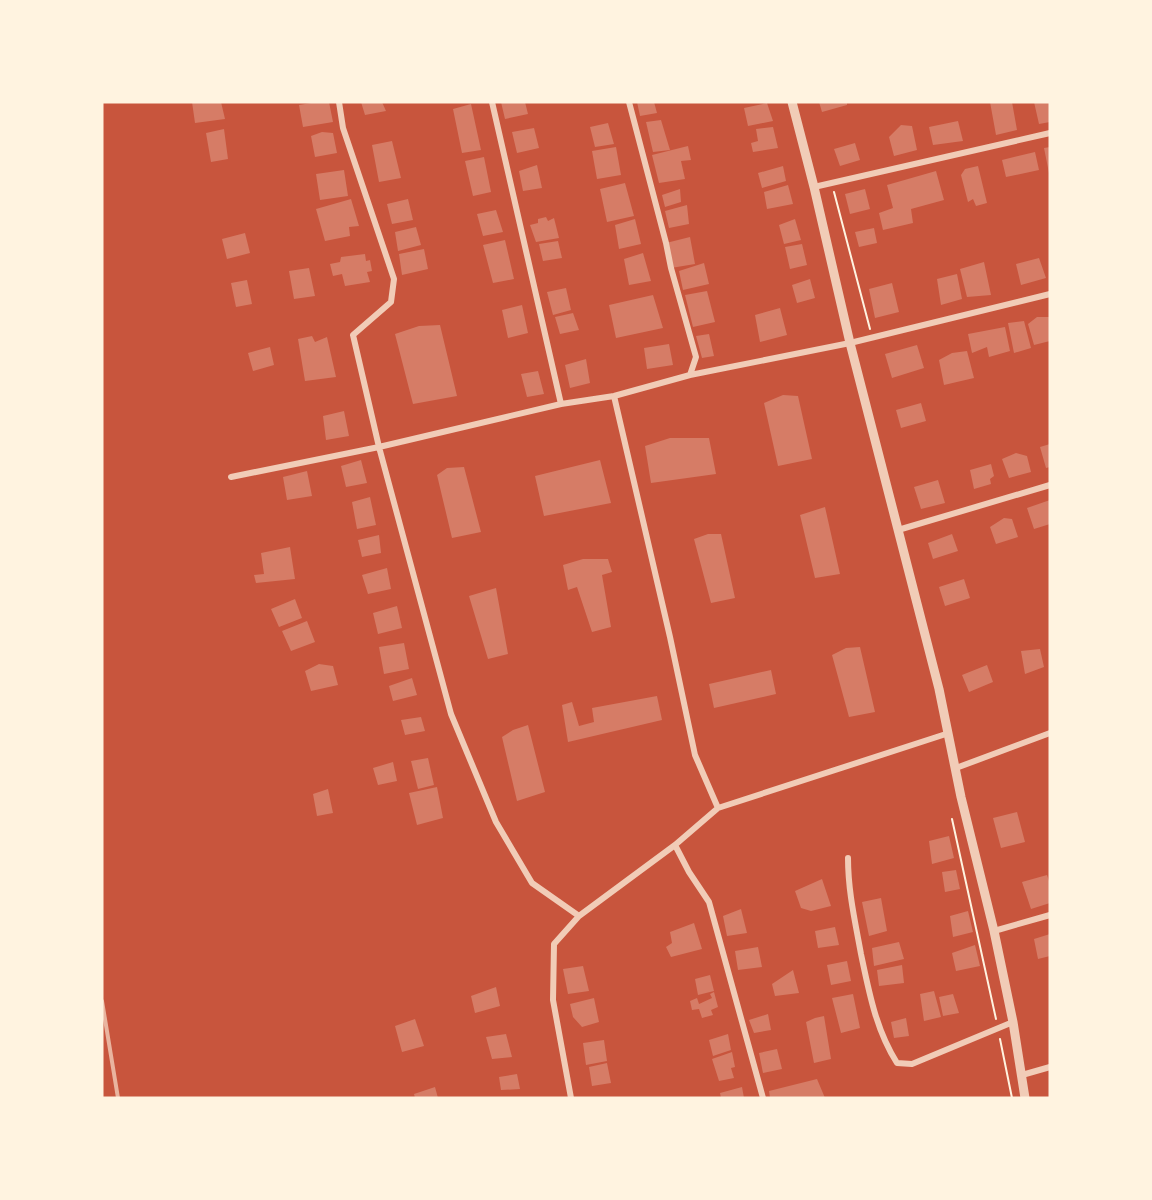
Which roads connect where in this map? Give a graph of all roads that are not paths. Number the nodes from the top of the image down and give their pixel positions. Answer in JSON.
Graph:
{"nodes":[{"id":1,"x":339,"y":102,"type":"edge"},
{"id":2,"x":492,"y":102,"type":"edge"},
{"id":3,"x":629,"y":102,"type":"edge"},
{"id":4,"x":792,"y":102,"type":"edge"},
{"id":5,"x":1050,"y":133,"type":"edge"},
{"id":6,"x":814,"y":187,"type":"junction"},
{"id":7,"x":1050,"y":294,"type":"edge"},
{"id":8,"x":850,"y":343,"type":"junction"},
{"id":9,"x":690,"y":375,"type":"junction"},
{"id":10,"x":614,"y":396,"type":"junction"},
{"id":11,"x":561,"y":404,"type":"junction"},
{"id":12,"x":379,"y":447,"type":"junction"},
{"id":13,"x":231,"y":477,"type":"dead end"},
{"id":14,"x":1050,"y":485,"type":"edge"},
{"id":15,"x":898,"y":530,"type":"junction"},
{"id":16,"x":949,"y":733,"type":"junction"},
{"id":17,"x":1050,"y":733,"type":"edge"},
{"id":18,"x":956,"y":768,"type":"junction"},
{"id":19,"x":718,"y":808,"type":"junction"},
{"id":20,"x":675,"y":845,"type":"junction"},
{"id":21,"x":848,"y":858,"type":"dead end"},
{"id":22,"x":1050,"y":915,"type":"edge"},
{"id":23,"x":579,"y":916,"type":"junction"},
{"id":24,"x":994,"y":931,"type":"junction"},
{"id":25,"x":1013,"y":1022,"type":"junction"},
{"id":26,"x":1050,"y":1067,"type":"edge"},
{"id":27,"x":1022,"y":1075,"type":"junction"},
{"id":28,"x":571,"y":1098,"type":"edge"},
{"id":29,"x":763,"y":1098,"type":"edge"},
{"id":30,"x":1025,"y":1098,"type":"edge"}],
"edges":[{"from":1,"to":12,"type":"street"},
{"from":2,"to":11,"type":"street"},
{"from":3,"to":9,"type":"street"},
{"from":4,"to":6,"type":"street"},
{"from":5,"to":6,"type":"street"},
{"from":6,"to":8,"type":"street"},
{"from":7,"to":8,"type":"street"},
{"from":8,"to":9,"type":"street"},
{"from":8,"to":15,"type":"street"},
{"from":9,"to":10,"type":"street"},
{"from":10,"to":11,"type":"street"},
{"from":10,"to":19,"type":"street"},
{"from":11,"to":12,"type":"street"},
{"from":12,"to":13,"type":"street"},
{"from":12,"to":23,"type":"street"},
{"from":14,"to":15,"type":"street"},
{"from":15,"to":16,"type":"street"},
{"from":16,"to":18,"type":"street"},
{"from":16,"to":19,"type":"street"},
{"from":17,"to":18,"type":"street"},
{"from":18,"to":24,"type":"street"},
{"from":19,"to":20,"type":"street"},
{"from":20,"to":23,"type":"street"},
{"from":20,"to":29,"type":"street"},
{"from":21,"to":25,"type":"street"},
{"from":22,"to":24,"type":"street"},
{"from":23,"to":28,"type":"street"},
{"from":24,"to":25,"type":"street"},
{"from":25,"to":27,"type":"street"},
{"from":26,"to":27,"type":"street"},
{"from":27,"to":30,"type":"street"}]}
